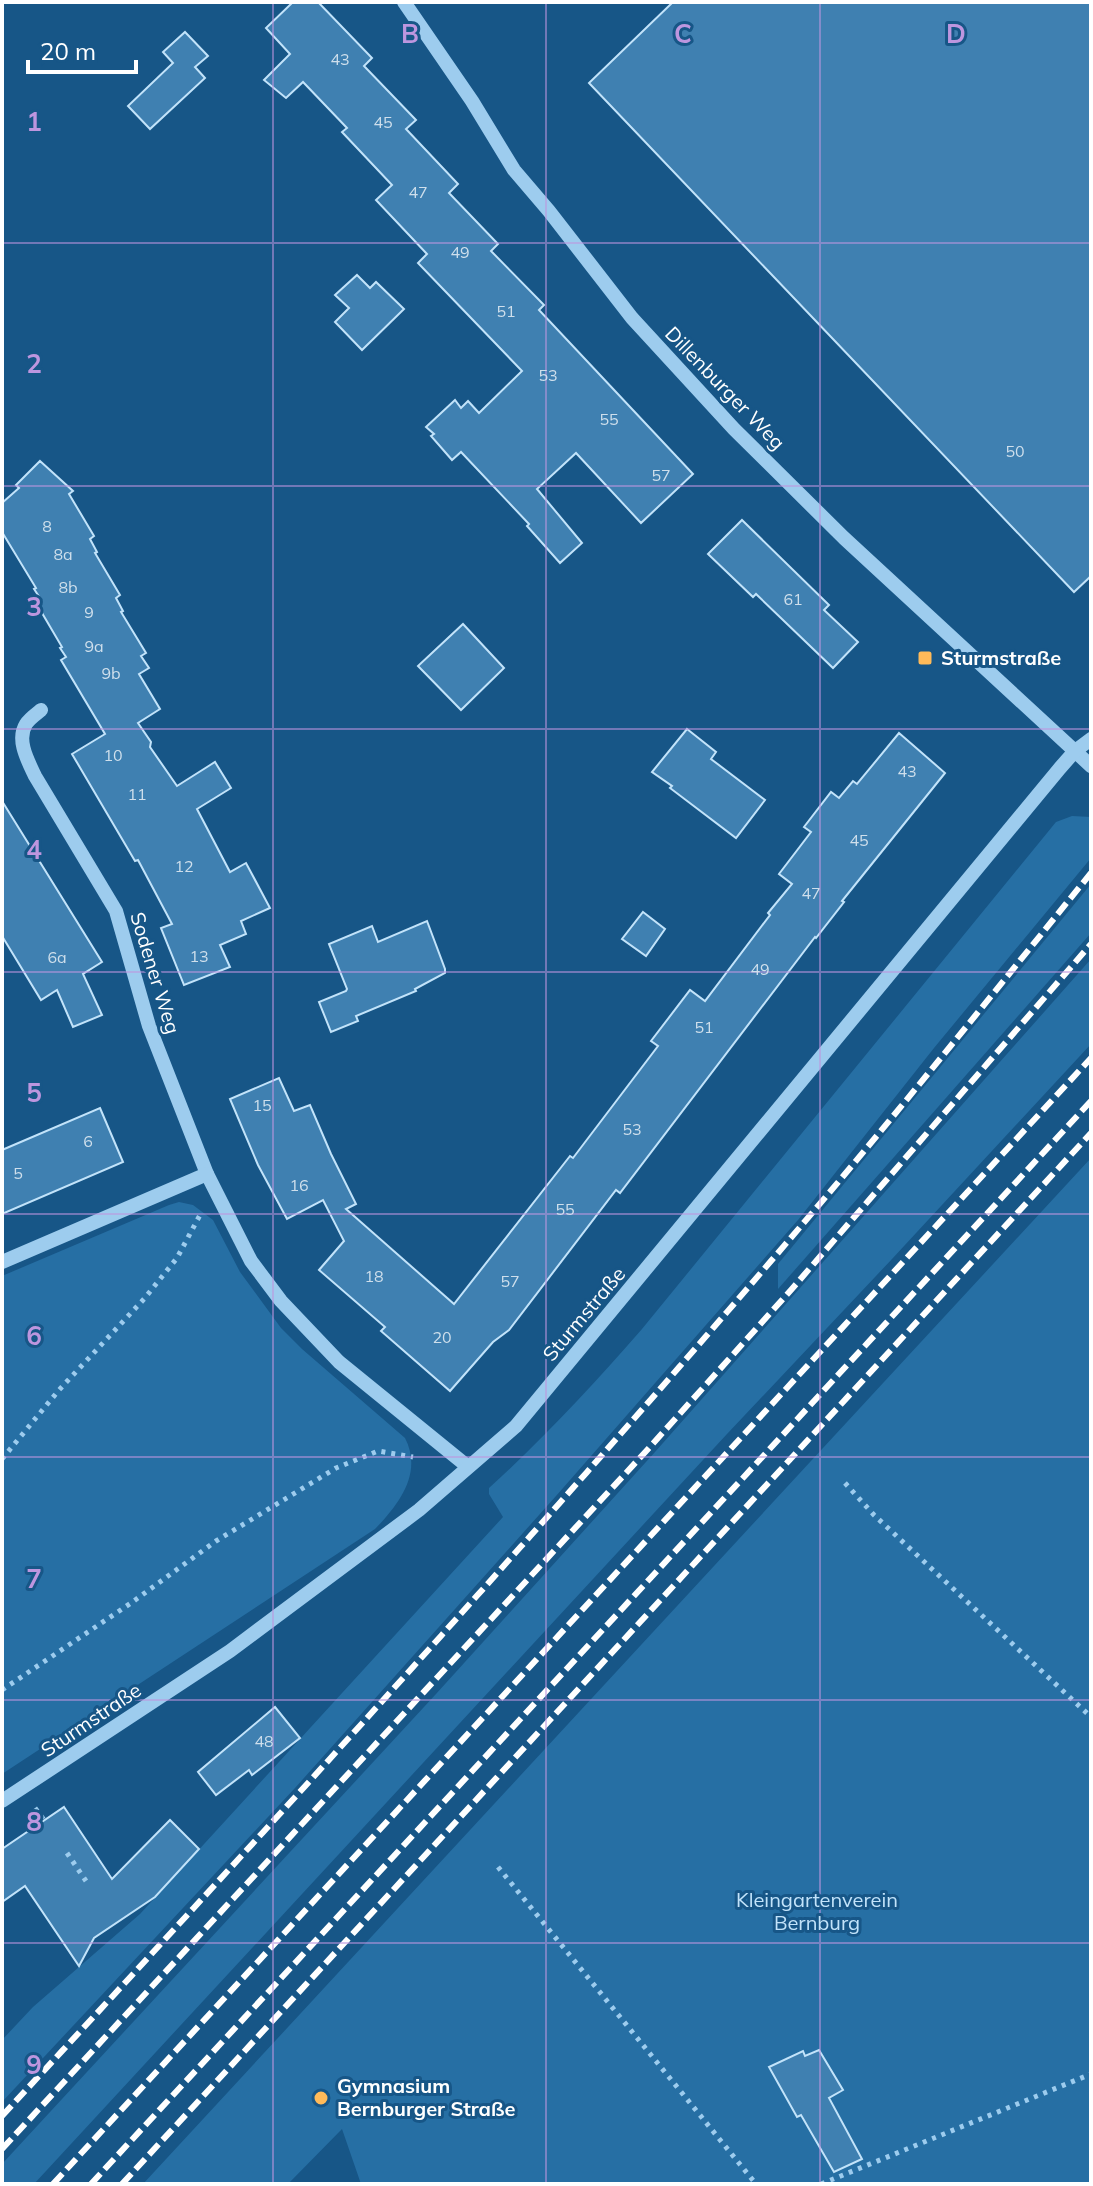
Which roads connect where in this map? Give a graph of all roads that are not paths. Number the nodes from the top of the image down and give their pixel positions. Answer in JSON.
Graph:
{"nodes":[{"id":1,"x":404,"y":2,"type":"edge"},
{"id":2,"x":41,"y":710,"type":"dead end"},
{"id":3,"x":1091,"y":739,"type":"edge"},
{"id":4,"x":1075,"y":751,"type":"junction"},
{"id":5,"x":1091,"y":766,"type":"edge"},
{"id":6,"x":207,"y":1174,"type":"junction"},
{"id":7,"x":2,"y":1262,"type":"edge"},
{"id":8,"x":467,"y":1466,"type":"junction"},
{"id":9,"x":2,"y":1801,"type":"edge"}],
"edges":[{"from":1,"to":4,"type":"street","name":"Dillenburger Weg"},
{"from":2,"to":6,"type":"street","name":"Sodener Weg"},
{"from":3,"to":4,"type":"street","name":"Sturmstraße"},
{"from":4,"to":5,"type":"street","name":"Dillenburger Weg"},
{"from":4,"to":8,"type":"street","name":"Sturmstraße"},
{"from":6,"to":7,"type":"street"},
{"from":6,"to":8,"type":"street","name":"Sodener Weg"},
{"from":8,"to":9,"type":"street","name":"Sturmstraße"}]}
